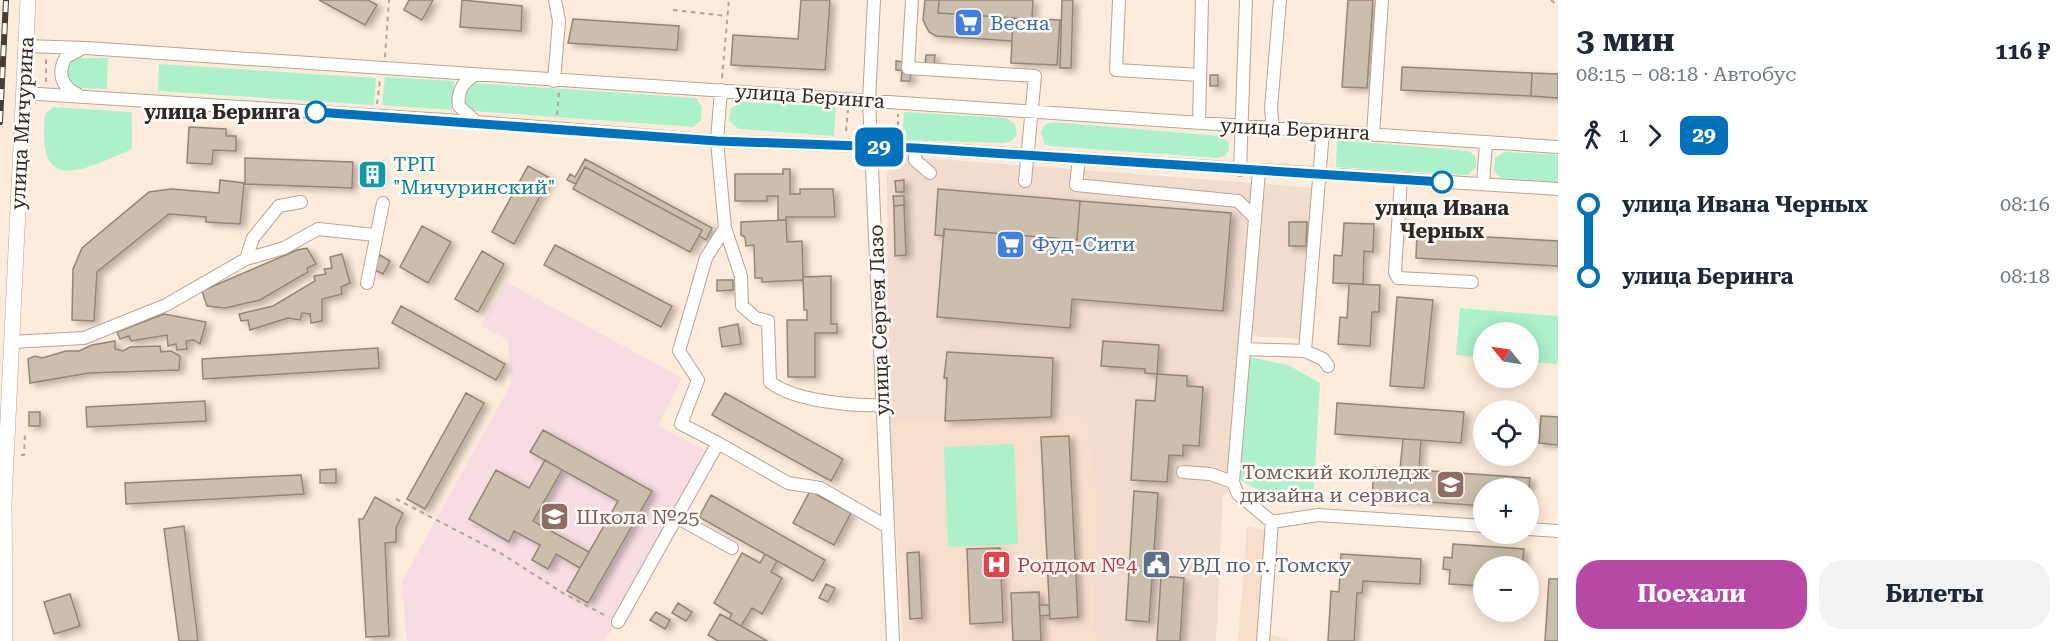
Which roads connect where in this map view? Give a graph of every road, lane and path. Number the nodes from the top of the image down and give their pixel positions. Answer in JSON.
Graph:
{"nodes":[{"id":1,"x":28,"y":0,"type":"edge"},
{"id":2,"x":389,"y":0,"type":"edge"},
{"id":3,"x":555,"y":0,"type":"edge"},
{"id":4,"x":729,"y":0,"type":"edge"},
{"id":5,"x":874,"y":0,"type":"edge"},
{"id":6,"x":912,"y":0,"type":"edge"},
{"id":7,"x":1119,"y":0,"type":"edge"},
{"id":8,"x":1202,"y":0,"type":"edge"},
{"id":9,"x":1246,"y":0,"type":"edge"},
{"id":10,"x":1280,"y":0,"type":"edge"},
{"id":11,"x":1382,"y":0,"type":"edge"},
{"id":12,"x":1551,"y":0,"type":"edge"},
{"id":13,"x":1558,"y":6,"type":"edge"},
{"id":14,"x":673,"y":10,"type":"dead end"},
{"id":15,"x":727,"y":16,"type":"junction"},
{"id":16,"x":25,"y":46,"type":"junction"},
{"id":17,"x":86,"y":48,"type":"junction"},
{"id":18,"x":46,"y":56,"type":"dead end"},
{"id":19,"x":382,"y":69,"type":"junction"},
{"id":20,"x":474,"y":75,"type":"junction"},
{"id":21,"x":1200,"y":75,"type":"junction"},
{"id":22,"x":46,"y":85,"type":"dead end"},
{"id":23,"x":556,"y":85,"type":"junction"},
{"id":24,"x":721,"y":90,"type":"junction"},
{"id":25,"x":23,"y":93,"type":"junction"},
{"id":26,"x":81,"y":95,"type":"junction"},
{"id":27,"x":869,"y":100,"type":"junction"},
{"id":28,"x":848,"y":107,"type":"dead end"},
{"id":29,"x":898,"y":111,"type":"dead end"},
{"id":30,"x":1032,"y":111,"type":"junction"},
{"id":31,"x":376,"y":115,"type":"junction"},
{"id":32,"x":557,"y":115,"type":"dead end"},
{"id":33,"x":476,"y":122,"type":"junction"},
{"id":34,"x":1199,"y":123,"type":"junction"},
{"id":35,"x":1242,"y":126,"type":"junction"},
{"id":36,"x":1273,"y":128,"type":"junction"},
{"id":37,"x":846,"y":131,"type":"dead end"},
{"id":38,"x":1323,"y":131,"type":"junction"},
{"id":39,"x":1373,"y":134,"type":"junction"},
{"id":40,"x":897,"y":138,"type":"dead end"},
{"id":41,"x":717,"y":141,"type":"junction"},
{"id":42,"x":1486,"y":143,"type":"junction"},
{"id":43,"x":872,"y":147,"type":"junction"},
{"id":44,"x":1558,"y":147,"type":"edge"},
{"id":45,"x":915,"y":148,"type":"junction"},
{"id":46,"x":1028,"y":156,"type":"junction"},
{"id":47,"x":1079,"y":159,"type":"junction"},
{"id":48,"x":1240,"y":170,"type":"junction"},
{"id":49,"x":1259,"y":171,"type":"junction"},
{"id":50,"x":930,"y":173,"type":"dead end"},
{"id":51,"x":1320,"y":175,"type":"junction"},
{"id":52,"x":1401,"y":179,"type":"junction"},
{"id":53,"x":1025,"y":181,"type":"dead end"},
{"id":54,"x":1483,"y":184,"type":"junction"},
{"id":55,"x":1558,"y":189,"type":"edge"},
{"id":56,"x":301,"y":202,"type":"dead end"},
{"id":57,"x":383,"y":203,"type":"dead end"},
{"id":58,"x":1255,"y":218,"type":"junction"},
{"id":59,"x":725,"y":228,"type":"junction"},
{"id":60,"x":375,"y":235,"type":"junction"},
{"id":61,"x":246,"y":259,"type":"junction"},
{"id":62,"x":1472,"y":282,"type":"dead end"},
{"id":63,"x":367,"y":283,"type":"dead end"},
{"id":64,"x":11,"y":342,"type":"junction"},
{"id":65,"x":1244,"y":349,"type":"junction"},
{"id":66,"x":1305,"y":351,"type":"junction"},
{"id":67,"x":1328,"y":366,"type":"dead end"},
{"id":68,"x":882,"y":405,"type":"junction"},
{"id":69,"x":718,"y":443,"type":"junction"},
{"id":70,"x":1183,"y":472,"type":"dead end"},
{"id":71,"x":1233,"y":482,"type":"junction"},
{"id":72,"x":396,"y":499,"type":"dead end"},
{"id":73,"x":2,"y":503,"type":"edge"},
{"id":74,"x":676,"y":517,"type":"junction"},
{"id":75,"x":1272,"y":522,"type":"junction"},
{"id":76,"x":1473,"y":525,"type":"edge"},
{"id":77,"x":888,"y":527,"type":"junction"},
{"id":78,"x":1539,"y":530,"type":"edge"},
{"id":79,"x":1558,"y":531,"type":"edge"},
{"id":80,"x":732,"y":548,"type":"dead end"},
{"id":81,"x":618,"y":622,"type":"joint"},
{"id":82,"x":2,"y":641,"type":"edge"},
{"id":83,"x":893,"y":641,"type":"edge"},
{"id":84,"x":1263,"y":641,"type":"edge"}],
"edges":[{"from":1,"to":16,"type":"main road","name":"улица Мичурина"},
{"from":2,"to":19,"type":"path"},
{"from":3,"to":23,"type":"street"},
{"from":4,"to":15,"type":"path"},
{"from":5,"to":27,"type":"street","name":"улица Сергея Лазо"},
{"from":6,"to":30,"type":"street"},
{"from":7,"to":21,"type":"street"},
{"from":8,"to":21,"type":"street"},
{"from":9,"to":35,"type":"street"},
{"from":10,"to":36,"type":"street"},
{"from":11,"to":39,"type":"street"},
{"from":12,"to":13,"type":"path"},
{"from":14,"to":15,"type":"path"},
{"from":15,"to":24,"type":"path"},
{"from":16,"to":17,"type":"street","name":"улица Беринга"},
{"from":16,"to":25,"type":"main road","name":"улица Мичурина"},
{"from":17,"to":19,"type":"street","name":"улица Беринга"},
{"from":17,"to":26,"type":"street"},
{"from":18,"to":22,"type":"path"},
{"from":19,"to":20,"type":"street","name":"улица Беринга"},
{"from":19,"to":31,"type":"path"},
{"from":20,"to":23,"type":"street","name":"улица Беринга"},
{"from":20,"to":33,"type":"street"},
{"from":21,"to":34,"type":"street"},
{"from":23,"to":24,"type":"street","name":"улица Беринга"},
{"from":23,"to":32,"type":"path"},
{"from":24,"to":27,"type":"street","name":"улица Беринга"},
{"from":24,"to":41,"type":"street"},
{"from":25,"to":26,"type":"street"},
{"from":25,"to":64,"type":"main road","name":"улица Мичурина"},
{"from":26,"to":31,"type":"street"},
{"from":27,"to":30,"type":"street","name":"улица Беринга"},
{"from":27,"to":43,"type":"street","name":"улица Сергея Лазо"},
{"from":28,"to":37,"type":"path"},
{"from":29,"to":40,"type":"path"},
{"from":30,"to":34,"type":"street","name":"улица Беринга"},
{"from":30,"to":46,"type":"street"},
{"from":31,"to":33,"type":"street"},
{"from":33,"to":41,"type":"street"},
{"from":34,"to":35,"type":"street","name":"улица Беринга"},
{"from":35,"to":36,"type":"street","name":"улица Беринга"},
{"from":35,"to":48,"type":"street"},
{"from":36,"to":38,"type":"street","name":"улица Беринга"},
{"from":38,"to":39,"type":"street","name":"улица Беринга"},
{"from":38,"to":51,"type":"street"},
{"from":39,"to":42,"type":"street","name":"улица Беринга"},
{"from":41,"to":43,"type":"street"},
{"from":41,"to":59,"type":"street"},
{"from":42,"to":44,"type":"street","name":"улица Беринга"},
{"from":42,"to":54,"type":"street"},
{"from":43,"to":45,"type":"street"},
{"from":43,"to":68,"type":"street","name":"улица Сергея Лазо"},
{"from":45,"to":46,"type":"street"},
{"from":45,"to":50,"type":"street"},
{"from":46,"to":47,"type":"street"},
{"from":46,"to":53,"type":"street"},
{"from":47,"to":48,"type":"street"},
{"from":47,"to":58,"type":"street"},
{"from":48,"to":49,"type":"street"},
{"from":49,"to":51,"type":"street"},
{"from":49,"to":58,"type":"street"},
{"from":51,"to":52,"type":"street"},
{"from":51,"to":66,"type":"street"},
{"from":52,"to":54,"type":"street"},
{"from":52,"to":62,"type":"street"},
{"from":54,"to":55,"type":"street"},
{"from":56,"to":61,"type":"street"},
{"from":57,"to":60,"type":"street"},
{"from":58,"to":65,"type":"street"},
{"from":59,"to":68,"type":"street"},
{"from":59,"to":69,"type":"street"},
{"from":60,"to":61,"type":"street"},
{"from":60,"to":63,"type":"street"},
{"from":61,"to":64,"type":"street"},
{"from":64,"to":73,"type":"main road","name":"улица Мичурина"},
{"from":65,"to":66,"type":"street"},
{"from":65,"to":71,"type":"street"},
{"from":66,"to":67,"type":"street"},
{"from":68,"to":77,"type":"street","name":"улица Сергея Лазо"},
{"from":69,"to":74,"type":"street"},
{"from":69,"to":77,"type":"street"},
{"from":70,"to":71,"type":"street"},
{"from":71,"to":75,"type":"street"},
{"from":72,"to":81,"type":"path"},
{"from":73,"to":82,"type":"main road","name":"улица Мичурина"},
{"from":74,"to":80,"type":"street"},
{"from":74,"to":81,"type":"street"},
{"from":75,"to":76,"type":"street"},
{"from":75,"to":84,"type":"street"},
{"from":77,"to":83,"type":"street","name":"улица Сергея Лазо"},
{"from":78,"to":79,"type":"street"}]}
